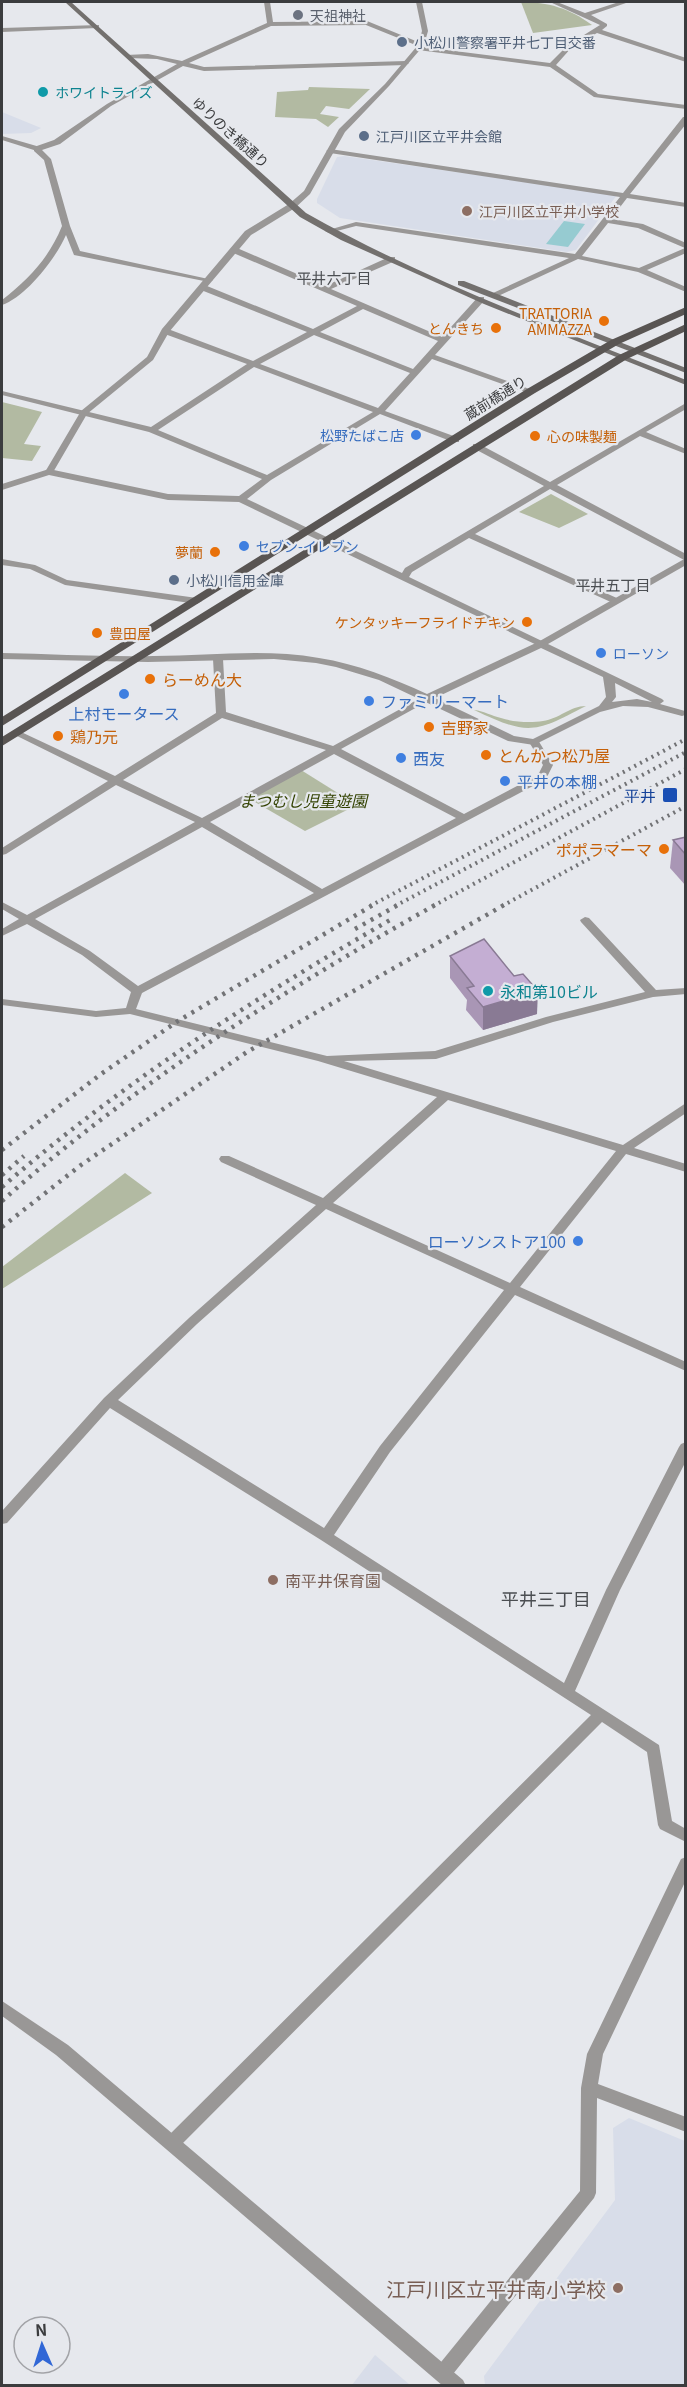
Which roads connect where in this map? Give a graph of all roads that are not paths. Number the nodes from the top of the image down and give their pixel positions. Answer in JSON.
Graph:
{"nodes":[{"id":1,"x":68,"y":2,"type":"edge"},
{"id":2,"x":267,"y":2,"type":"edge"},
{"id":3,"x":419,"y":2,"type":"edge"},
{"id":4,"x":553,"y":2,"type":"edge"},
{"id":5,"x":624,"y":2,"type":"edge"},
{"id":6,"x":585,"y":15,"type":"junction"},
{"id":7,"x":270,"y":24,"type":"junction"},
{"id":8,"x":97,"y":26,"type":"junction"},
{"id":9,"x":2,"y":30,"type":"edge"},
{"id":10,"x":596,"y":30,"type":"junction"},
{"id":11,"x":419,"y":46,"type":"junction"},
{"id":12,"x":128,"y":56,"type":"junction"},
{"id":13,"x":686,"y":60,"type":"edge"},
{"id":14,"x":406,"y":63,"type":"junction"},
{"id":15,"x":180,"y":65,"type":"junction"},
{"id":16,"x":552,"y":65,"type":"junction"},
{"id":17,"x":153,"y":80,"type":"junction"},
{"id":18,"x":686,"y":108,"type":"edge"},
{"id":19,"x":686,"y":119,"type":"edge"},
{"id":20,"x":2,"y":138,"type":"edge"},
{"id":21,"x":37,"y":149,"type":"junction"},
{"id":22,"x":330,"y":151,"type":"junction"},
{"id":23,"x":625,"y":194,"type":"junction"},
{"id":24,"x":683,"y":202,"type":"edge"},
{"id":25,"x":292,"y":206,"type":"junction"},
{"id":26,"x":604,"y":220,"type":"junction"},
{"id":27,"x":66,"y":226,"type":"junction"},
{"id":28,"x":329,"y":231,"type":"junction"},
{"id":29,"x":686,"y":248,"type":"edge"},
{"id":30,"x":234,"y":250,"type":"junction"},
{"id":31,"x":577,"y":257,"type":"junction"},
{"id":32,"x":392,"y":259,"type":"junction"},
{"id":33,"x":640,"y":270,"type":"junction"},
{"id":34,"x":210,"y":280,"type":"junction"},
{"id":35,"x":204,"y":288,"type":"junction"},
{"id":36,"x":325,"y":289,"type":"junction"},
{"id":37,"x":686,"y":290,"type":"edge"},
{"id":38,"x":496,"y":295,"type":"junction"},
{"id":39,"x":481,"y":299,"type":"junction"},
{"id":40,"x":2,"y":303,"type":"edge"},
{"id":41,"x":363,"y":306,"type":"junction"},
{"id":42,"x":686,"y":310,"type":"edge"},
{"id":43,"x":686,"y":327,"type":"edge"},
{"id":44,"x":165,"y":331,"type":"junction"},
{"id":45,"x":313,"y":332,"type":"junction"},
{"id":46,"x":442,"y":340,"type":"junction"},
{"id":47,"x":615,"y":342,"type":"junction"},
{"id":48,"x":603,"y":349,"type":"junction"},
{"id":49,"x":635,"y":350,"type":"junction"},
{"id":50,"x":429,"y":355,"type":"junction"},
{"id":51,"x":623,"y":357,"type":"junction"},
{"id":52,"x":253,"y":363,"type":"junction"},
{"id":53,"x":686,"y":371,"type":"edge"},
{"id":54,"x":414,"y":372,"type":"junction"},
{"id":55,"x":686,"y":382,"type":"edge"},
{"id":56,"x":531,"y":392,"type":"junction"},
{"id":57,"x":2,"y":393,"type":"edge"},
{"id":58,"x":686,"y":405,"type":"edge"},
{"id":59,"x":380,"y":411,"type":"junction"},
{"id":60,"x":84,"y":413,"type":"junction"},
{"id":61,"x":152,"y":430,"type":"junction"},
{"id":62,"x":639,"y":432,"type":"junction"},
{"id":63,"x":456,"y":440,"type":"junction"},
{"id":64,"x":476,"y":446,"type":"junction"},
{"id":65,"x":686,"y":452,"type":"edge"},
{"id":66,"x":49,"y":471,"type":"junction"},
{"id":67,"x":268,"y":478,"type":"junction"},
{"id":68,"x":549,"y":486,"type":"junction"},
{"id":69,"x":2,"y":488,"type":"edge"},
{"id":70,"x":241,"y":500,"type":"junction"},
{"id":71,"x":308,"y":532,"type":"junction"},
{"id":72,"x":468,"y":534,"type":"junction"},
{"id":73,"x":325,"y":542,"type":"junction"},
{"id":74,"x":686,"y":559,"type":"edge"},
{"id":75,"x":2,"y":562,"type":"edge"},
{"id":76,"x":404,"y":578,"type":"junction"},
{"id":77,"x":198,"y":601,"type":"junction"},
{"id":78,"x":616,"y":601,"type":"junction"},
{"id":79,"x":541,"y":644,"type":"junction"},
{"id":80,"x":2,"y":656,"type":"edge"},
{"id":81,"x":218,"y":659,"type":"junction"},
{"id":82,"x":102,"y":660,"type":"junction"},
{"id":83,"x":131,"y":660,"type":"junction"},
{"id":84,"x":606,"y":674,"type":"junction"},
{"id":85,"x":427,"y":698,"type":"junction"},
{"id":86,"x":603,"y":707,"type":"junction"},
{"id":87,"x":684,"y":712,"type":"edge"},
{"id":88,"x":221,"y":714,"type":"junction"},
{"id":89,"x":2,"y":722,"type":"edge"},
{"id":90,"x":16,"y":733,"type":"junction"},
{"id":91,"x":2,"y":742,"type":"edge"},
{"id":92,"x":534,"y":742,"type":"junction"},
{"id":93,"x":333,"y":749,"type":"junction"},
{"id":94,"x":115,"y":781,"type":"junction"},
{"id":95,"x":465,"y":819,"type":"junction"},
{"id":96,"x":202,"y":822,"type":"junction"},
{"id":97,"x":2,"y":852,"type":"edge"},
{"id":98,"x":322,"y":894,"type":"junction"},
{"id":99,"x":2,"y":905,"type":"edge"},
{"id":100,"x":28,"y":918,"type":"junction"},
{"id":101,"x":585,"y":920,"type":"dead end"},
{"id":102,"x":2,"y":933,"type":"edge"},
{"id":103,"x":137,"y":991,"type":"junction"},
{"id":104,"x":686,"y":992,"type":"edge"},
{"id":105,"x":653,"y":994,"type":"junction"},
{"id":106,"x":2,"y":1002,"type":"edge"},
{"id":107,"x":130,"y":1011,"type":"junction"},
{"id":108,"x":321,"y":1058,"type":"junction"},
{"id":109,"x":444,"y":1097,"type":"junction"},
{"id":110,"x":686,"y":1107,"type":"edge"},
{"id":111,"x":622,"y":1150,"type":"junction"},
{"id":112,"x":225,"y":1159,"type":"dead end"},
{"id":113,"x":686,"y":1168,"type":"edge"},
{"id":114,"x":324,"y":1204,"type":"junction"},
{"id":115,"x":513,"y":1289,"type":"junction"},
{"id":116,"x":686,"y":1367,"type":"edge"},
{"id":117,"x":109,"y":1401,"type":"junction"},
{"id":118,"x":686,"y":1448,"type":"edge"},
{"id":119,"x":2,"y":1519,"type":"edge"},
{"id":120,"x":326,"y":1536,"type":"junction"},
{"id":121,"x":567,"y":1693,"type":"junction"},
{"id":122,"x":601,"y":1714,"type":"junction"},
{"id":123,"x":686,"y":1836,"type":"edge"},
{"id":124,"x":686,"y":1863,"type":"edge"},
{"id":125,"x":2,"y":2008,"type":"edge"},
{"id":126,"x":589,"y":2088,"type":"junction"},
{"id":127,"x":686,"y":2126,"type":"edge"},
{"id":128,"x":172,"y":2142,"type":"junction"},
{"id":129,"x":443,"y":2373,"type":"junction"},
{"id":130,"x":457,"y":2385,"type":"edge"}],
"edges":[{"from":1,"to":8,"type":"main road","name":"ゆりのき橋通り"},
{"from":2,"to":7,"type":"street"},
{"from":3,"to":11,"type":"street"},
{"from":4,"to":6,"type":"street"},
{"from":5,"to":6,"type":"street"},
{"from":6,"to":10,"type":"street"},
{"from":7,"to":11,"type":"street"},
{"from":7,"to":15,"type":"street"},
{"from":8,"to":9,"type":"street"},
{"from":8,"to":12,"type":"main road","name":"ゆりのき橋通り"},
{"from":10,"to":13,"type":"street"},
{"from":10,"to":16,"type":"street"},
{"from":11,"to":14,"type":"street"},
{"from":11,"to":16,"type":"street"},
{"from":12,"to":15,"type":"street"},
{"from":12,"to":17,"type":"main road","name":"ゆりのき橋通り"},
{"from":14,"to":15,"type":"street"},
{"from":14,"to":22,"type":"street"},
{"from":15,"to":17,"type":"street"},
{"from":16,"to":18,"type":"street"},
{"from":17,"to":21,"type":"street"},
{"from":17,"to":25,"type":"main road","name":"ゆりのき橋通り"},
{"from":19,"to":23,"type":"street"},
{"from":20,"to":21,"type":"street"},
{"from":21,"to":27,"type":"street"},
{"from":22,"to":23,"type":"street"},
{"from":22,"to":25,"type":"street"},
{"from":23,"to":24,"type":"street"},
{"from":23,"to":26,"type":"street"},
{"from":25,"to":28,"type":"main road","name":"ゆりのき橋通り"},
{"from":25,"to":30,"type":"street"},
{"from":26,"to":29,"type":"street"},
{"from":26,"to":31,"type":"street"},
{"from":27,"to":34,"type":"street"},
{"from":27,"to":40,"type":"street"},
{"from":28,"to":31,"type":"street"},
{"from":28,"to":32,"type":"main road","name":"ゆりのき橋通り"},
{"from":29,"to":33,"type":"street"},
{"from":30,"to":34,"type":"street"},
{"from":30,"to":36,"type":"street"},
{"from":31,"to":33,"type":"street"},
{"from":31,"to":38,"type":"street"},
{"from":32,"to":36,"type":"street"},
{"from":32,"to":38,"type":"main road","name":"ゆりのき橋通り"},
{"from":32,"to":39,"type":"main road","name":"ゆりのき橋通り"},
{"from":33,"to":37,"type":"street"},
{"from":34,"to":35,"type":"street"},
{"from":35,"to":44,"type":"street"},
{"from":35,"to":45,"type":"street"},
{"from":36,"to":41,"type":"street"},
{"from":38,"to":47,"type":"main road","name":"ゆりのき橋通り"},
{"from":39,"to":46,"type":"street"},
{"from":39,"to":48,"type":"main road","name":"ゆりのき橋通り"},
{"from":41,"to":45,"type":"street"},
{"from":41,"to":46,"type":"street"},
{"from":42,"to":47,"type":"main road","name":"蔵前橋通り"},
{"from":43,"to":49,"type":"main road","name":"蔵前橋通り"},
{"from":44,"to":52,"type":"street"},
{"from":44,"to":60,"type":"street"},
{"from":45,"to":52,"type":"street"},
{"from":45,"to":54,"type":"street"},
{"from":46,"to":50,"type":"street"},
{"from":47,"to":48,"type":"main road","name":"蔵前橋通り"},
{"from":47,"to":49,"type":"main road","name":"ゆりのき橋通り"},
{"from":48,"to":51,"type":"main road","name":"ゆりのき橋通り"},
{"from":48,"to":56,"type":"main road","name":"蔵前橋通り"},
{"from":49,"to":51,"type":"main road","name":"蔵前橋通り"},
{"from":49,"to":53,"type":"main road","name":"ゆりのき橋通り"},
{"from":50,"to":54,"type":"street"},
{"from":50,"to":56,"type":"street"},
{"from":51,"to":55,"type":"main road","name":"ゆりのき橋通り"},
{"from":51,"to":64,"type":"main road","name":"蔵前橋通り"},
{"from":52,"to":59,"type":"street"},
{"from":52,"to":61,"type":"street"},
{"from":54,"to":59,"type":"street"},
{"from":56,"to":63,"type":"main road","name":"蔵前橋通り"},
{"from":57,"to":60,"type":"street"},
{"from":58,"to":62,"type":"street"},
{"from":59,"to":63,"type":"street"},
{"from":59,"to":67,"type":"street"},
{"from":60,"to":61,"type":"street"},
{"from":60,"to":66,"type":"street"},
{"from":61,"to":67,"type":"street"},
{"from":62,"to":65,"type":"street"},
{"from":62,"to":68,"type":"street"},
{"from":63,"to":71,"type":"main road","name":"蔵前橋通り"},
{"from":64,"to":68,"type":"street"},
{"from":64,"to":73,"type":"main road","name":"蔵前橋通り"},
{"from":66,"to":69,"type":"street"},
{"from":66,"to":70,"type":"street"},
{"from":67,"to":70,"type":"street"},
{"from":68,"to":72,"type":"street"},
{"from":68,"to":74,"type":"street"},
{"from":70,"to":71,"type":"street"},
{"from":71,"to":73,"type":"street"},
{"from":71,"to":77,"type":"main road","name":"蔵前橋通り"},
{"from":72,"to":76,"type":"street"},
{"from":72,"to":78,"type":"street"},
{"from":73,"to":76,"type":"street"},
{"from":73,"to":83,"type":"main road","name":"蔵前橋通り"},
{"from":74,"to":78,"type":"street"},
{"from":75,"to":77,"type":"street"},
{"from":76,"to":79,"type":"street"},
{"from":77,"to":82,"type":"main road"},
{"from":78,"to":79,"type":"street"},
{"from":79,"to":84,"type":"street"},
{"from":79,"to":85,"type":"street"},
{"from":80,"to":82,"type":"street"},
{"from":81,"to":83,"type":"street"},
{"from":81,"to":85,"type":"street"},
{"from":81,"to":88,"type":"street"},
{"from":82,"to":83,"type":"street"},
{"from":82,"to":89,"type":"main road"},
{"from":83,"to":90,"type":"main road"},
{"from":84,"to":86,"type":"street"},
{"from":84,"to":87,"type":"street"},
{"from":85,"to":92,"type":"street"},
{"from":85,"to":93,"type":"street"},
{"from":86,"to":87,"type":"street"},
{"from":86,"to":92,"type":"street"},
{"from":88,"to":93,"type":"street"},
{"from":88,"to":94,"type":"street"},
{"from":90,"to":91,"type":"main road"},
{"from":90,"to":94,"type":"street"},
{"from":92,"to":95,"type":"street"},
{"from":93,"to":95,"type":"street"},
{"from":93,"to":96,"type":"street"},
{"from":94,"to":96,"type":"street"},
{"from":94,"to":97,"type":"street"},
{"from":95,"to":98,"type":"street"},
{"from":96,"to":98,"type":"street"},
{"from":96,"to":100,"type":"street"},
{"from":98,"to":103,"type":"street"},
{"from":99,"to":100,"type":"street"},
{"from":100,"to":102,"type":"street"},
{"from":100,"to":103,"type":"street"},
{"from":101,"to":105,"type":"street"},
{"from":103,"to":107,"type":"street"},
{"from":104,"to":105,"type":"street"},
{"from":105,"to":108,"type":"street"},
{"from":106,"to":107,"type":"street"},
{"from":107,"to":108,"type":"street"},
{"from":108,"to":109,"type":"street"},
{"from":109,"to":111,"type":"street"},
{"from":109,"to":114,"type":"street"},
{"from":110,"to":111,"type":"street"},
{"from":111,"to":113,"type":"street"},
{"from":111,"to":115,"type":"street"},
{"from":112,"to":114,"type":"street"},
{"from":114,"to":115,"type":"street"},
{"from":114,"to":117,"type":"street"},
{"from":115,"to":116,"type":"street"},
{"from":115,"to":120,"type":"street"},
{"from":117,"to":119,"type":"street"},
{"from":117,"to":120,"type":"street"},
{"from":118,"to":121,"type":"street"},
{"from":120,"to":121,"type":"street"},
{"from":121,"to":122,"type":"street"},
{"from":122,"to":123,"type":"street"},
{"from":122,"to":128,"type":"street"},
{"from":124,"to":126,"type":"street"},
{"from":125,"to":128,"type":"street"},
{"from":126,"to":127,"type":"street"},
{"from":126,"to":129,"type":"street"},
{"from":128,"to":129,"type":"street"},
{"from":129,"to":130,"type":"street"}]}
